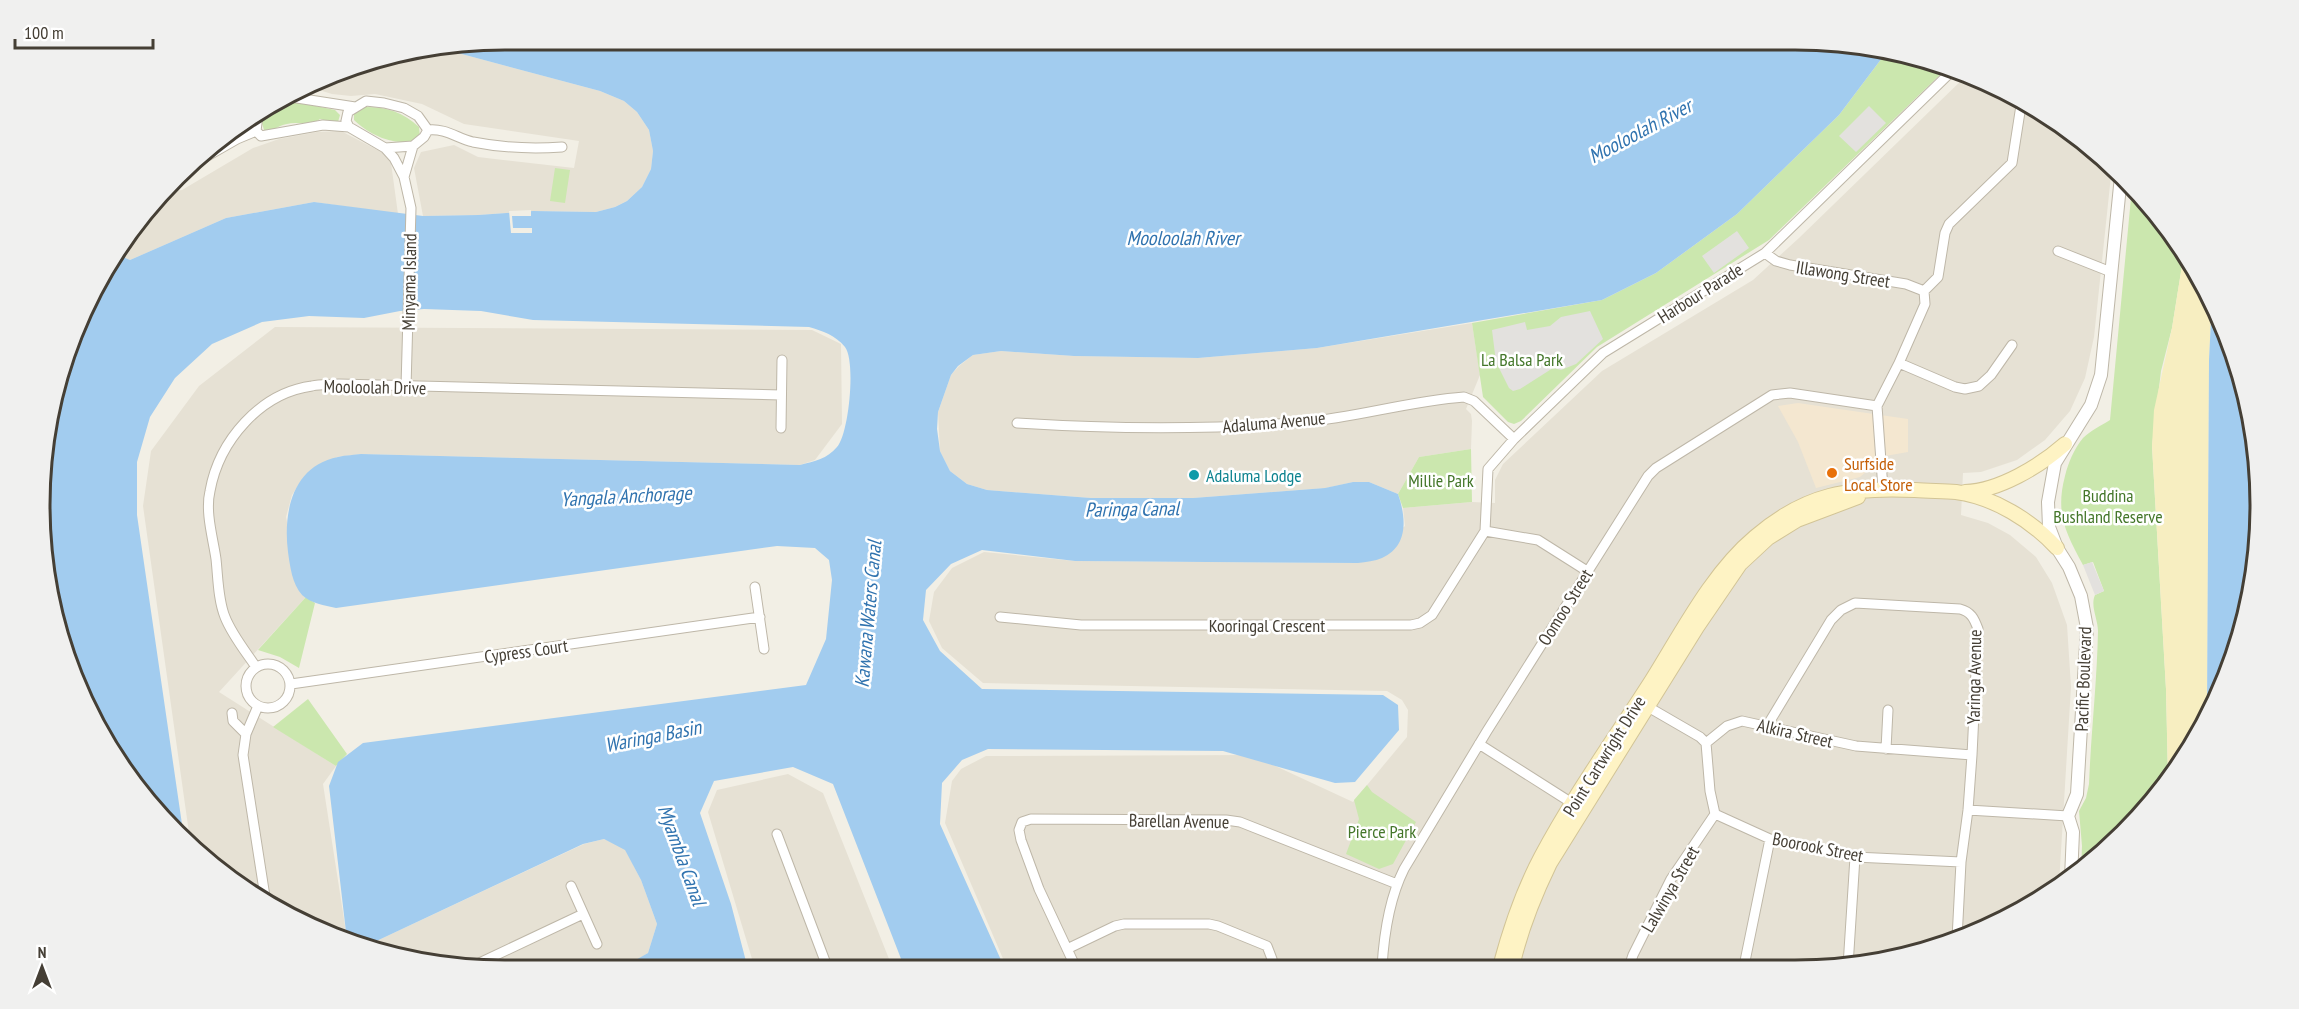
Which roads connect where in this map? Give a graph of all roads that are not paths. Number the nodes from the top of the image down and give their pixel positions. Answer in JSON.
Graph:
{"nodes":[{"id":1,"x":1946,"y":76,"type":"edge"},
{"id":2,"x":299,"y":98,"type":"edge"},
{"id":3,"x":355,"y":106,"type":"junction"},
{"id":4,"x":2020,"y":109,"type":"edge"},
{"id":5,"x":257,"y":123,"type":"edge"},
{"id":6,"x":349,"y":127,"type":"junction"},
{"id":7,"x":428,"y":130,"type":"junction"},
{"id":8,"x":256,"y":131,"type":"junction"},
{"id":9,"x":226,"y":146,"type":"edge"},
{"id":10,"x":413,"y":146,"type":"junction"},
{"id":11,"x":562,"y":147,"type":"dead end"},
{"id":12,"x":385,"y":148,"type":"junction"},
{"id":13,"x":404,"y":177,"type":"junction"},
{"id":14,"x":2120,"y":187,"type":"edge"},
{"id":15,"x":2058,"y":250,"type":"dead end"},
{"id":16,"x":1765,"y":253,"type":"junction"},
{"id":17,"x":2111,"y":272,"type":"junction"},
{"id":18,"x":1924,"y":291,"type":"junction"},
{"id":19,"x":2012,"y":345,"type":"dead end"},
{"id":20,"x":782,"y":360,"type":"dead end"},
{"id":21,"x":1899,"y":363,"type":"junction"},
{"id":22,"x":406,"y":387,"type":"junction"},
{"id":23,"x":781,"y":395,"type":"junction"},
{"id":24,"x":1877,"y":406,"type":"junction"},
{"id":25,"x":1017,"y":423,"type":"dead end"},
{"id":26,"x":781,"y":428,"type":"dead end"},
{"id":27,"x":1514,"y":440,"type":"junction"},
{"id":28,"x":2065,"y":444,"type":"junction"},
{"id":29,"x":1883,"y":489,"type":"junction"},
{"id":30,"x":1945,"y":491,"type":"junction"},
{"id":31,"x":1485,"y":531,"type":"junction"},
{"id":32,"x":2058,"y":548,"type":"junction"},
{"id":33,"x":1587,"y":571,"type":"junction"},
{"id":34,"x":755,"y":586,"type":"dead end"},
{"id":35,"x":760,"y":617,"type":"junction"},
{"id":36,"x":1000,"y":617,"type":"dead end"},
{"id":37,"x":764,"y":649,"type":"dead end"},
{"id":38,"x":256,"y":667,"type":"junction"},
{"id":39,"x":291,"y":684,"type":"junction"},
{"id":40,"x":1643,"y":704,"type":"junction"},
{"id":41,"x":258,"y":706,"type":"junction"},
{"id":42,"x":1888,"y":710,"type":"dead end"},
{"id":43,"x":232,"y":713,"type":"dead end"},
{"id":44,"x":1767,"y":726,"type":"junction"},
{"id":45,"x":246,"y":734,"type":"junction"},
{"id":46,"x":1706,"y":743,"type":"junction"},
{"id":47,"x":1479,"y":744,"type":"junction"},
{"id":48,"x":1886,"y":749,"type":"junction"},
{"id":49,"x":1972,"y":755,"type":"junction"},
{"id":50,"x":1578,"y":807,"type":"junction"},
{"id":51,"x":1968,"y":810,"type":"junction"},
{"id":52,"x":1715,"y":814,"type":"junction"},
{"id":53,"x":2068,"y":816,"type":"junction"},
{"id":54,"x":777,"y":834,"type":"dead end"},
{"id":55,"x":1770,"y":839,"type":"junction"},
{"id":56,"x":1855,"y":857,"type":"junction"},
{"id":57,"x":1961,"y":861,"type":"junction"},
{"id":58,"x":2072,"y":865,"type":"edge"},
{"id":59,"x":1396,"y":884,"type":"junction"},
{"id":60,"x":571,"y":886,"type":"dead end"},
{"id":61,"x":264,"y":891,"type":"edge"},
{"id":62,"x":583,"y":914,"type":"junction"},
{"id":63,"x":1958,"y":929,"type":"edge"},
{"id":64,"x":597,"y":944,"type":"dead end"},
{"id":65,"x":1067,"y":949,"type":"junction"},
{"id":66,"x":1849,"y":957,"type":"edge"},
{"id":67,"x":487,"y":959,"type":"edge"},
{"id":68,"x":825,"y":960,"type":"edge"},
{"id":69,"x":1072,"y":960,"type":"edge"},
{"id":70,"x":1272,"y":960,"type":"edge"},
{"id":71,"x":1383,"y":960,"type":"edge"},
{"id":72,"x":1502,"y":960,"type":"edge"},
{"id":73,"x":1513,"y":960,"type":"edge"},
{"id":74,"x":1631,"y":960,"type":"edge"},
{"id":75,"x":1745,"y":960,"type":"edge"}],
"edges":[{"from":1,"to":16,"type":"street","name":"Harbour Parade"},
{"from":2,"to":3,"type":"street"},
{"from":3,"to":6,"type":"street"},
{"from":3,"to":7,"type":"street"},
{"from":4,"to":18,"type":"street"},
{"from":5,"to":8,"type":"street"},
{"from":6,"to":8,"type":"street","name":"Minyama Island"},
{"from":6,"to":12,"type":"street","name":"Minyama Island"},
{"from":7,"to":10,"type":"street","name":"Minyama Island"},
{"from":7,"to":11,"type":"street"},
{"from":8,"to":9,"type":"street","name":"Minyama Island"},
{"from":10,"to":12,"type":"street"},
{"from":10,"to":13,"type":"street","name":"Minyama Island"},
{"from":12,"to":13,"type":"street","name":"Minyama Island"},
{"from":13,"to":22,"type":"street","name":"Minyama Island"},
{"from":14,"to":17,"type":"street","name":"Pacific Boulevard"},
{"from":15,"to":17,"type":"street"},
{"from":16,"to":18,"type":"street","name":"Illawong Street"},
{"from":16,"to":27,"type":"street","name":"Harbour Parade"},
{"from":17,"to":28,"type":"street","name":"Pacific Boulevard"},
{"from":18,"to":21,"type":"street"},
{"from":19,"to":21,"type":"street"},
{"from":20,"to":23,"type":"street"},
{"from":21,"to":24,"type":"street"},
{"from":22,"to":23,"type":"street","name":"Mooloolah Drive"},
{"from":22,"to":38,"type":"street","name":"Mooloolah Drive"},
{"from":23,"to":26,"type":"street"},
{"from":24,"to":29,"type":"street"},
{"from":24,"to":33,"type":"street","name":"Oomoo Street"},
{"from":25,"to":27,"type":"street","name":"Adaluma Avenue"},
{"from":27,"to":31,"type":"street","name":"Harbour Parade"},
{"from":28,"to":30,"type":"main road","name":"Point Cartwright Drive"},
{"from":28,"to":32,"type":"street","name":"Pacific Boulevard"},
{"from":29,"to":30,"type":"main road","name":"Point Cartwright Drive"},
{"from":29,"to":40,"type":"main road","name":"Point Cartwright Drive"},
{"from":30,"to":32,"type":"main road","name":"Point Cartwright Drive"},
{"from":31,"to":33,"type":"street"},
{"from":31,"to":36,"type":"street","name":"Kooringal Crescent"},
{"from":32,"to":53,"type":"street","name":"Pacific Boulevard"},
{"from":33,"to":47,"type":"street","name":"Oomoo Street"},
{"from":34,"to":35,"type":"street"},
{"from":35,"to":37,"type":"street"},
{"from":35,"to":39,"type":"street","name":"Cypress Court"},
{"from":38,"to":39,"type":"street"},
{"from":38,"to":41,"type":"street"},
{"from":39,"to":41,"type":"street"},
{"from":40,"to":46,"type":"street"},
{"from":40,"to":50,"type":"main road","name":"Point Cartwright Drive"},
{"from":41,"to":45,"type":"street"},
{"from":42,"to":48,"type":"street"},
{"from":43,"to":45,"type":"street"},
{"from":44,"to":46,"type":"street","name":"Alkira Street"},
{"from":44,"to":48,"type":"street","name":"Alkira Street"},
{"from":44,"to":49,"type":"street","name":"Yaringa Avenue"},
{"from":45,"to":61,"type":"street"},
{"from":46,"to":52,"type":"street"},
{"from":47,"to":50,"type":"street"},
{"from":47,"to":59,"type":"street","name":"Oomoo Street"},
{"from":48,"to":49,"type":"street","name":"Alkira Street"},
{"from":49,"to":51,"type":"street","name":"Yaringa Avenue"},
{"from":50,"to":72,"type":"main road","name":"Point Cartwright Drive"},
{"from":50,"to":73,"type":"main road","name":"Point Cartwright Drive"},
{"from":51,"to":53,"type":"street"},
{"from":51,"to":57,"type":"street","name":"Yaringa Avenue"},
{"from":52,"to":55,"type":"street","name":"Boorook Street"},
{"from":52,"to":74,"type":"street","name":"Lalwinya Street"},
{"from":53,"to":58,"type":"street","name":"Pacific Boulevard"},
{"from":54,"to":68,"type":"street"},
{"from":55,"to":56,"type":"street","name":"Boorook Street"},
{"from":55,"to":75,"type":"street"},
{"from":56,"to":57,"type":"street","name":"Boorook Street"},
{"from":56,"to":66,"type":"street"},
{"from":57,"to":63,"type":"street","name":"Yaringa Avenue"},
{"from":59,"to":65,"type":"street","name":"Barellan Avenue"},
{"from":59,"to":71,"type":"street","name":"Oomoo Street"},
{"from":60,"to":62,"type":"street"},
{"from":62,"to":64,"type":"street"},
{"from":62,"to":67,"type":"street"},
{"from":65,"to":69,"type":"street"},
{"from":65,"to":70,"type":"street"}]}
